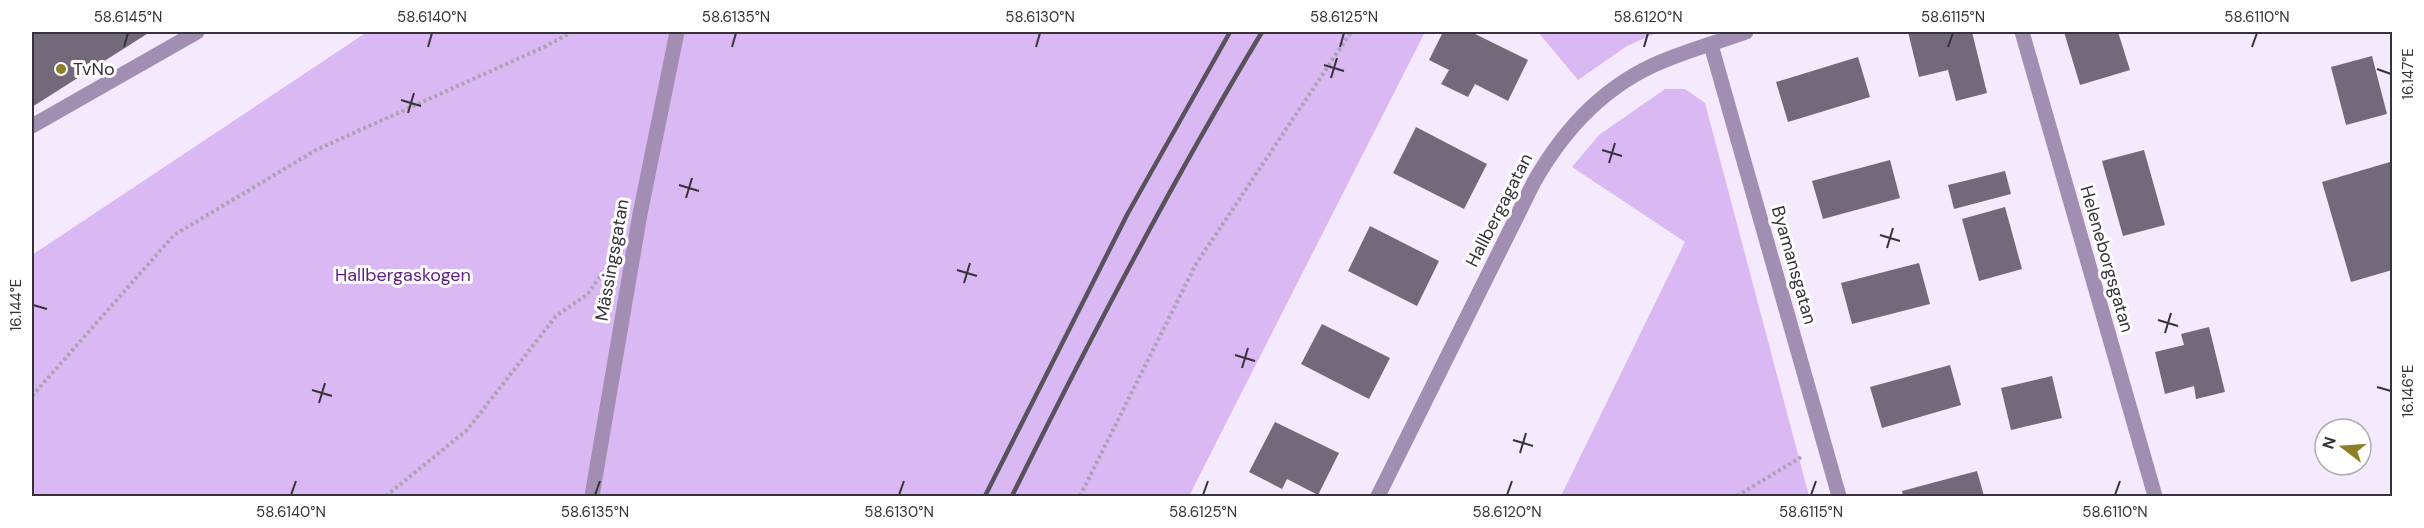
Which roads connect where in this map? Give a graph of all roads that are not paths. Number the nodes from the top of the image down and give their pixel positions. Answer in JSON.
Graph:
{"nodes":[{"id":1,"x":197,"y":32,"type":"edge"},
{"id":2,"x":677,"y":32,"type":"edge"},
{"id":3,"x":1746,"y":32,"type":"edge"},
{"id":4,"x":2022,"y":32,"type":"edge"},
{"id":5,"x":1711,"y":45,"type":"junction"},
{"id":6,"x":32,"y":126,"type":"edge"},
{"id":7,"x":592,"y":496,"type":"edge"},
{"id":8,"x":1378,"y":496,"type":"edge"},
{"id":9,"x":1839,"y":496,"type":"edge"},
{"id":10,"x":2155,"y":496,"type":"edge"}],
"edges":[{"from":1,"to":6,"type":"street"},
{"from":2,"to":7,"type":"street","name":"Mässingsgatan"},
{"from":3,"to":5,"type":"street","name":"Hallbergagatan"},
{"from":4,"to":10,"type":"street","name":"Heleneborgsgatan"},
{"from":5,"to":8,"type":"street","name":"Hallbergagatan"},
{"from":5,"to":9,"type":"street","name":"Byamansgatan"}]}
